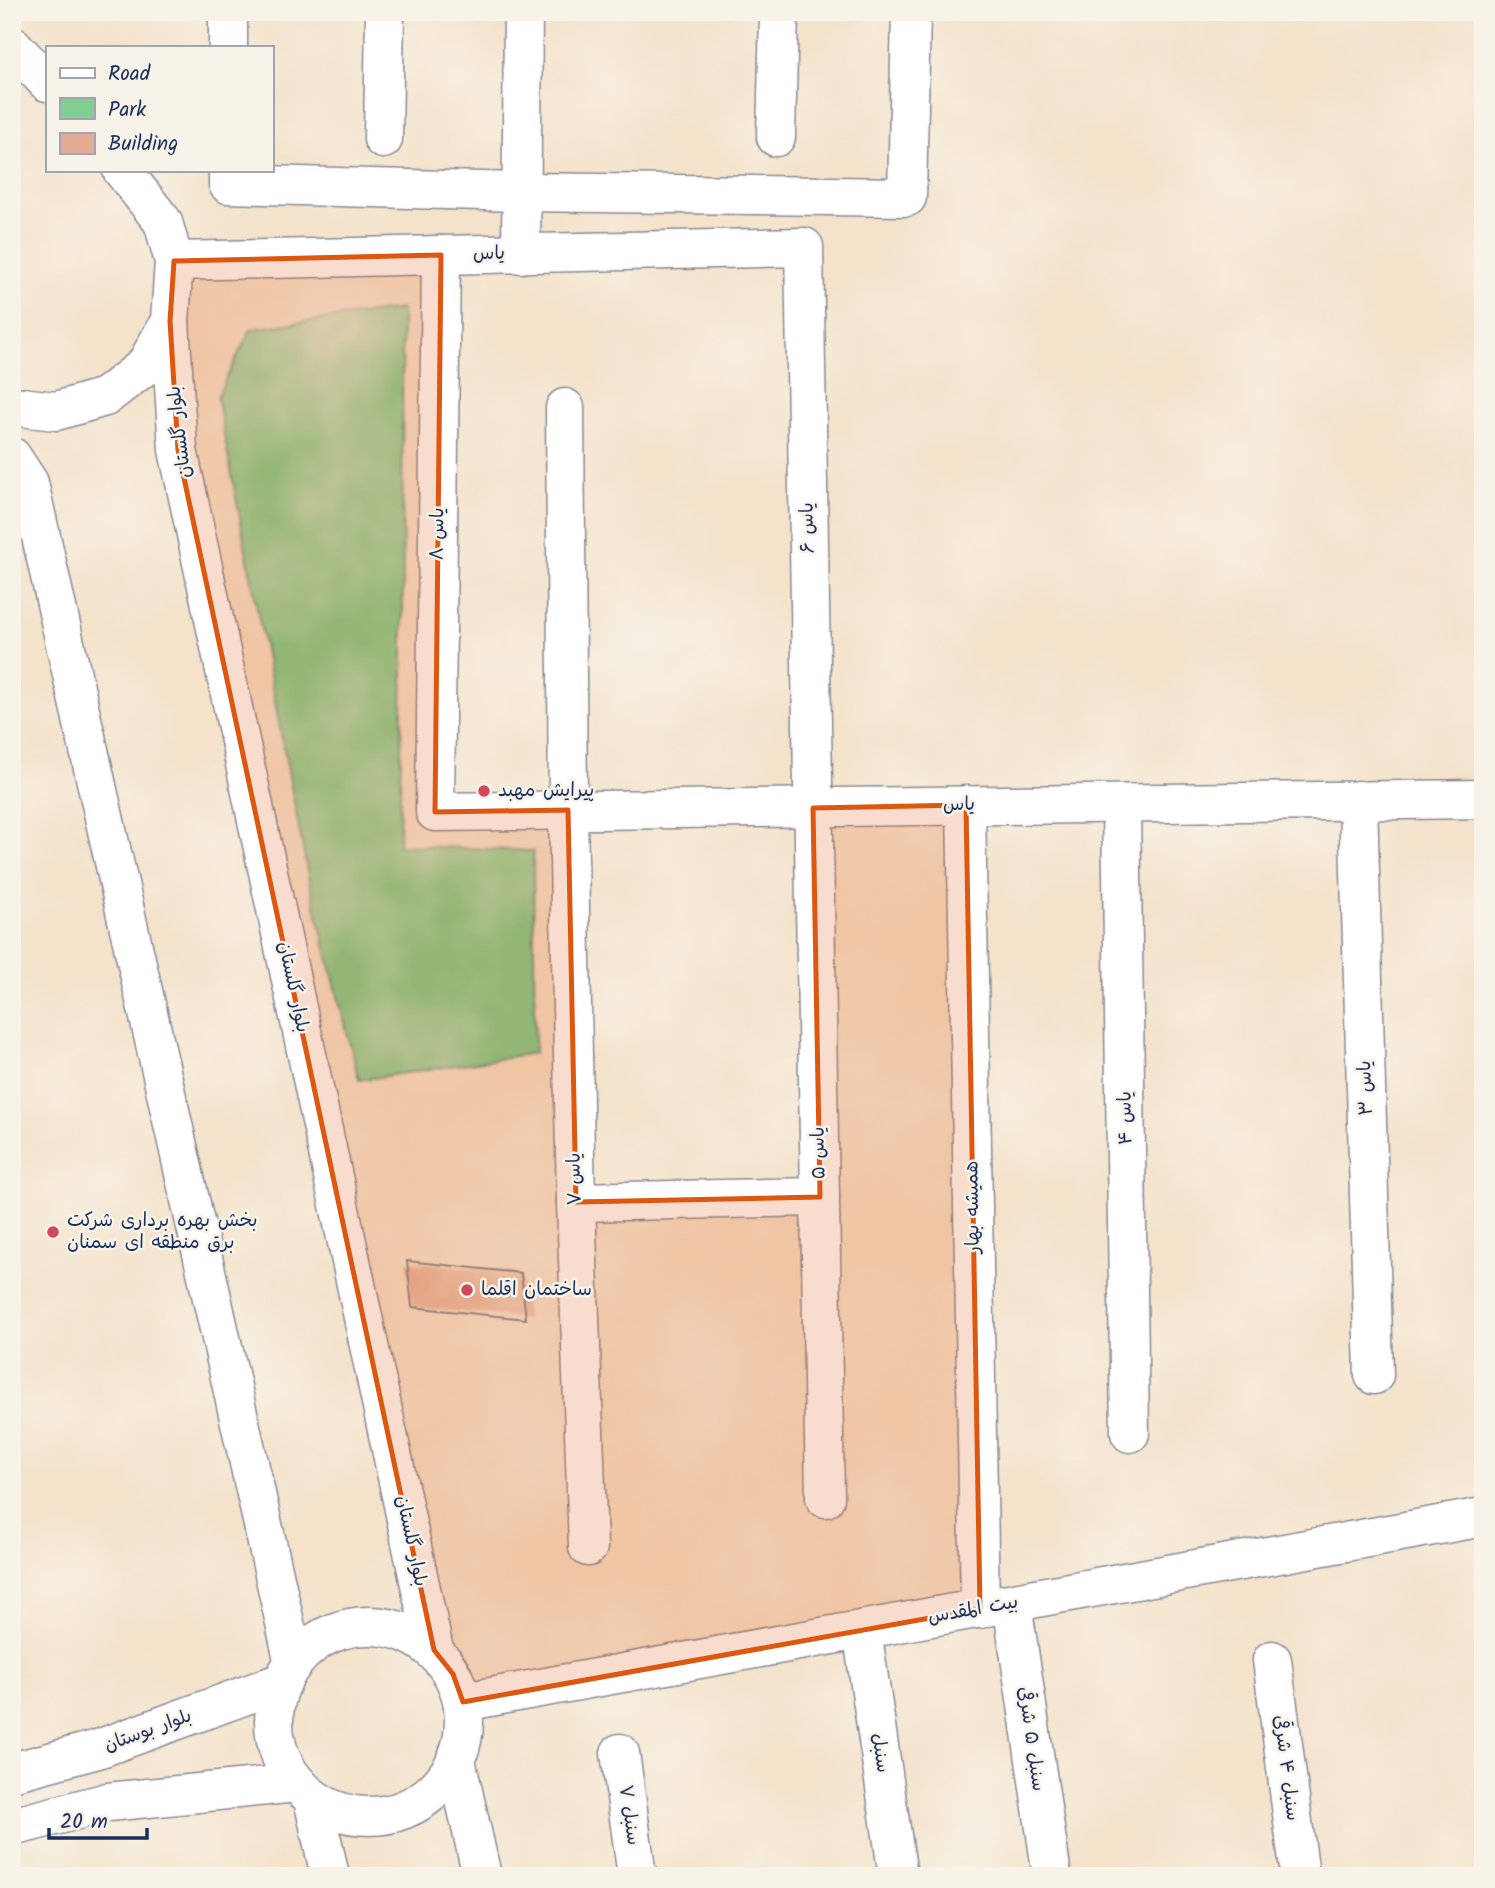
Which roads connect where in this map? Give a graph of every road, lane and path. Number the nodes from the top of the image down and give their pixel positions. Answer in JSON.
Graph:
{"nodes":[{"id":1,"x":228,"y":12,"type":"edge"},
{"id":2,"x":385,"y":12,"type":"edge"},
{"id":3,"x":523,"y":12,"type":"edge"},
{"id":4,"x":779,"y":12,"type":"edge"},
{"id":5,"x":911,"y":12,"type":"edge"},
{"id":6,"x":12,"y":45,"type":"edge"},
{"id":7,"x":228,"y":46,"type":"edge"},
{"id":8,"x":46,"y":81,"type":"edge"},
{"id":9,"x":776,"y":136,"type":"dead end"},
{"id":10,"x":383,"y":139,"type":"dead end"},
{"id":11,"x":124,"y":172,"type":"edge"},
{"id":12,"x":228,"y":172,"type":"edge"},
{"id":13,"x":522,"y":192,"type":"junction"},
{"id":14,"x":803,"y":247,"type":"joint"},
{"id":15,"x":521,"y":254,"type":"junction"},
{"id":16,"x":441,"y":255,"type":"junction"},
{"id":17,"x":174,"y":261,"type":"junction"},
{"id":18,"x":170,"y":321,"type":"junction"},
{"id":19,"x":12,"y":406,"type":"edge"},
{"id":20,"x":565,"y":408,"type":"dead end"},
{"id":21,"x":12,"y":457,"type":"edge"},
{"id":22,"x":1483,"y":799,"type":"edge"},
{"id":23,"x":1358,"y":800,"type":"junction"},
{"id":24,"x":1122,"y":804,"type":"junction"},
{"id":25,"x":966,"y":805,"type":"junction"},
{"id":26,"x":813,"y":808,"type":"junction"},
{"id":27,"x":568,"y":810,"type":"junction"},
{"id":28,"x":435,"y":812,"type":"joint"},
{"id":29,"x":820,"y":1197,"type":"junction"},
{"id":30,"x":576,"y":1202,"type":"junction"},
{"id":31,"x":1374,"y":1375,"type":"dead end"},
{"id":32,"x":1130,"y":1433,"type":"dead end"},
{"id":33,"x":825,"y":1497,"type":"dead end"},
{"id":34,"x":1483,"y":1517,"type":"edge"},
{"id":35,"x":588,"y":1547,"type":"dead end"},
{"id":36,"x":996,"y":1606,"type":"junction"},
{"id":37,"x":862,"y":1630,"type":"junction"},
{"id":38,"x":434,"y":1650,"type":"junction"},
{"id":39,"x":1272,"y":1660,"type":"dead end"},
{"id":40,"x":288,"y":1672,"type":"junction"},
{"id":41,"x":463,"y":1702,"type":"junction"},
{"id":42,"x":620,"y":1753,"type":"dead end"},
{"id":43,"x":456,"y":1760,"type":"junction"},
{"id":44,"x":12,"y":1772,"type":"edge"},
{"id":45,"x":305,"y":1791,"type":"junction"},
{"id":46,"x":12,"y":1827,"type":"edge"},
{"id":47,"x":330,"y":1876,"type":"edge"},
{"id":48,"x":482,"y":1876,"type":"edge"},
{"id":49,"x":637,"y":1876,"type":"edge"},
{"id":50,"x":898,"y":1876,"type":"edge"},
{"id":51,"x":1052,"y":1876,"type":"edge"},
{"id":52,"x":1300,"y":1876,"type":"edge"}],
"edges":[{"from":1,"to":7,"type":"street"},
{"from":2,"to":10,"type":"street"},
{"from":3,"to":13,"type":"street"},
{"from":4,"to":9,"type":"street"},
{"from":5,"to":13,"type":"street"},
{"from":6,"to":8,"type":"street"},
{"from":11,"to":17,"type":"street","name":"بلوار گلستان"},
{"from":12,"to":13,"type":"street"},
{"from":13,"to":15,"type":"street"},
{"from":14,"to":15,"type":"street","name":"یاس"},
{"from":14,"to":26,"type":"street","name":"یاس ۶"},
{"from":15,"to":16,"type":"street","name":"یاس"},
{"from":16,"to":17,"type":"street","name":"یاس"},
{"from":16,"to":28,"type":"street","name":"یاس ۸"},
{"from":17,"to":18,"type":"street","name":"بلوار گلستان"},
{"from":18,"to":19,"type":"street"},
{"from":18,"to":38,"type":"street","name":"بلوار گلستان"},
{"from":20,"to":27,"type":"street","name":"یاس ۷"},
{"from":21,"to":40,"type":"street"},
{"from":22,"to":23,"type":"street","name":"یاس"},
{"from":23,"to":24,"type":"street","name":"یاس"},
{"from":23,"to":31,"type":"street","name":"یاس ۳"},
{"from":24,"to":25,"type":"street","name":"یاس"},
{"from":24,"to":32,"type":"street","name":"یاس ۴"},
{"from":25,"to":26,"type":"street","name":"یاس"},
{"from":25,"to":36,"type":"street","name":"همیشه بهار"},
{"from":26,"to":27,"type":"street","name":"یاس"},
{"from":26,"to":29,"type":"street","name":"یاس ۵"},
{"from":27,"to":28,"type":"street","name":"یاس"},
{"from":27,"to":30,"type":"street","name":"یاس ۷"},
{"from":29,"to":30,"type":"street"},
{"from":29,"to":33,"type":"street","name":"یاس ۵"},
{"from":30,"to":35,"type":"street","name":"یاس ۷"},
{"from":34,"to":36,"type":"street","name":"بیت المقدس"},
{"from":36,"to":37,"type":"street","name":"بیت المقدس"},
{"from":36,"to":51,"type":"street","name":"سنبل ۵ شرقی"},
{"from":37,"to":41,"type":"street","name":"بیت المقدس"},
{"from":37,"to":50,"type":"street","name":"سنبل"},
{"from":38,"to":40,"type":"street"},
{"from":38,"to":41,"type":"street"},
{"from":39,"to":52,"type":"street","name":"سنبل ۴ شرقی"},
{"from":40,"to":44,"type":"street","name":"بلوار بوستان"},
{"from":40,"to":45,"type":"street"},
{"from":41,"to":43,"type":"street"},
{"from":42,"to":49,"type":"street","name":"سنبل ۷"},
{"from":43,"to":45,"type":"street"},
{"from":43,"to":48,"type":"street"},
{"from":45,"to":46,"type":"street"},
{"from":45,"to":47,"type":"street"}]}
